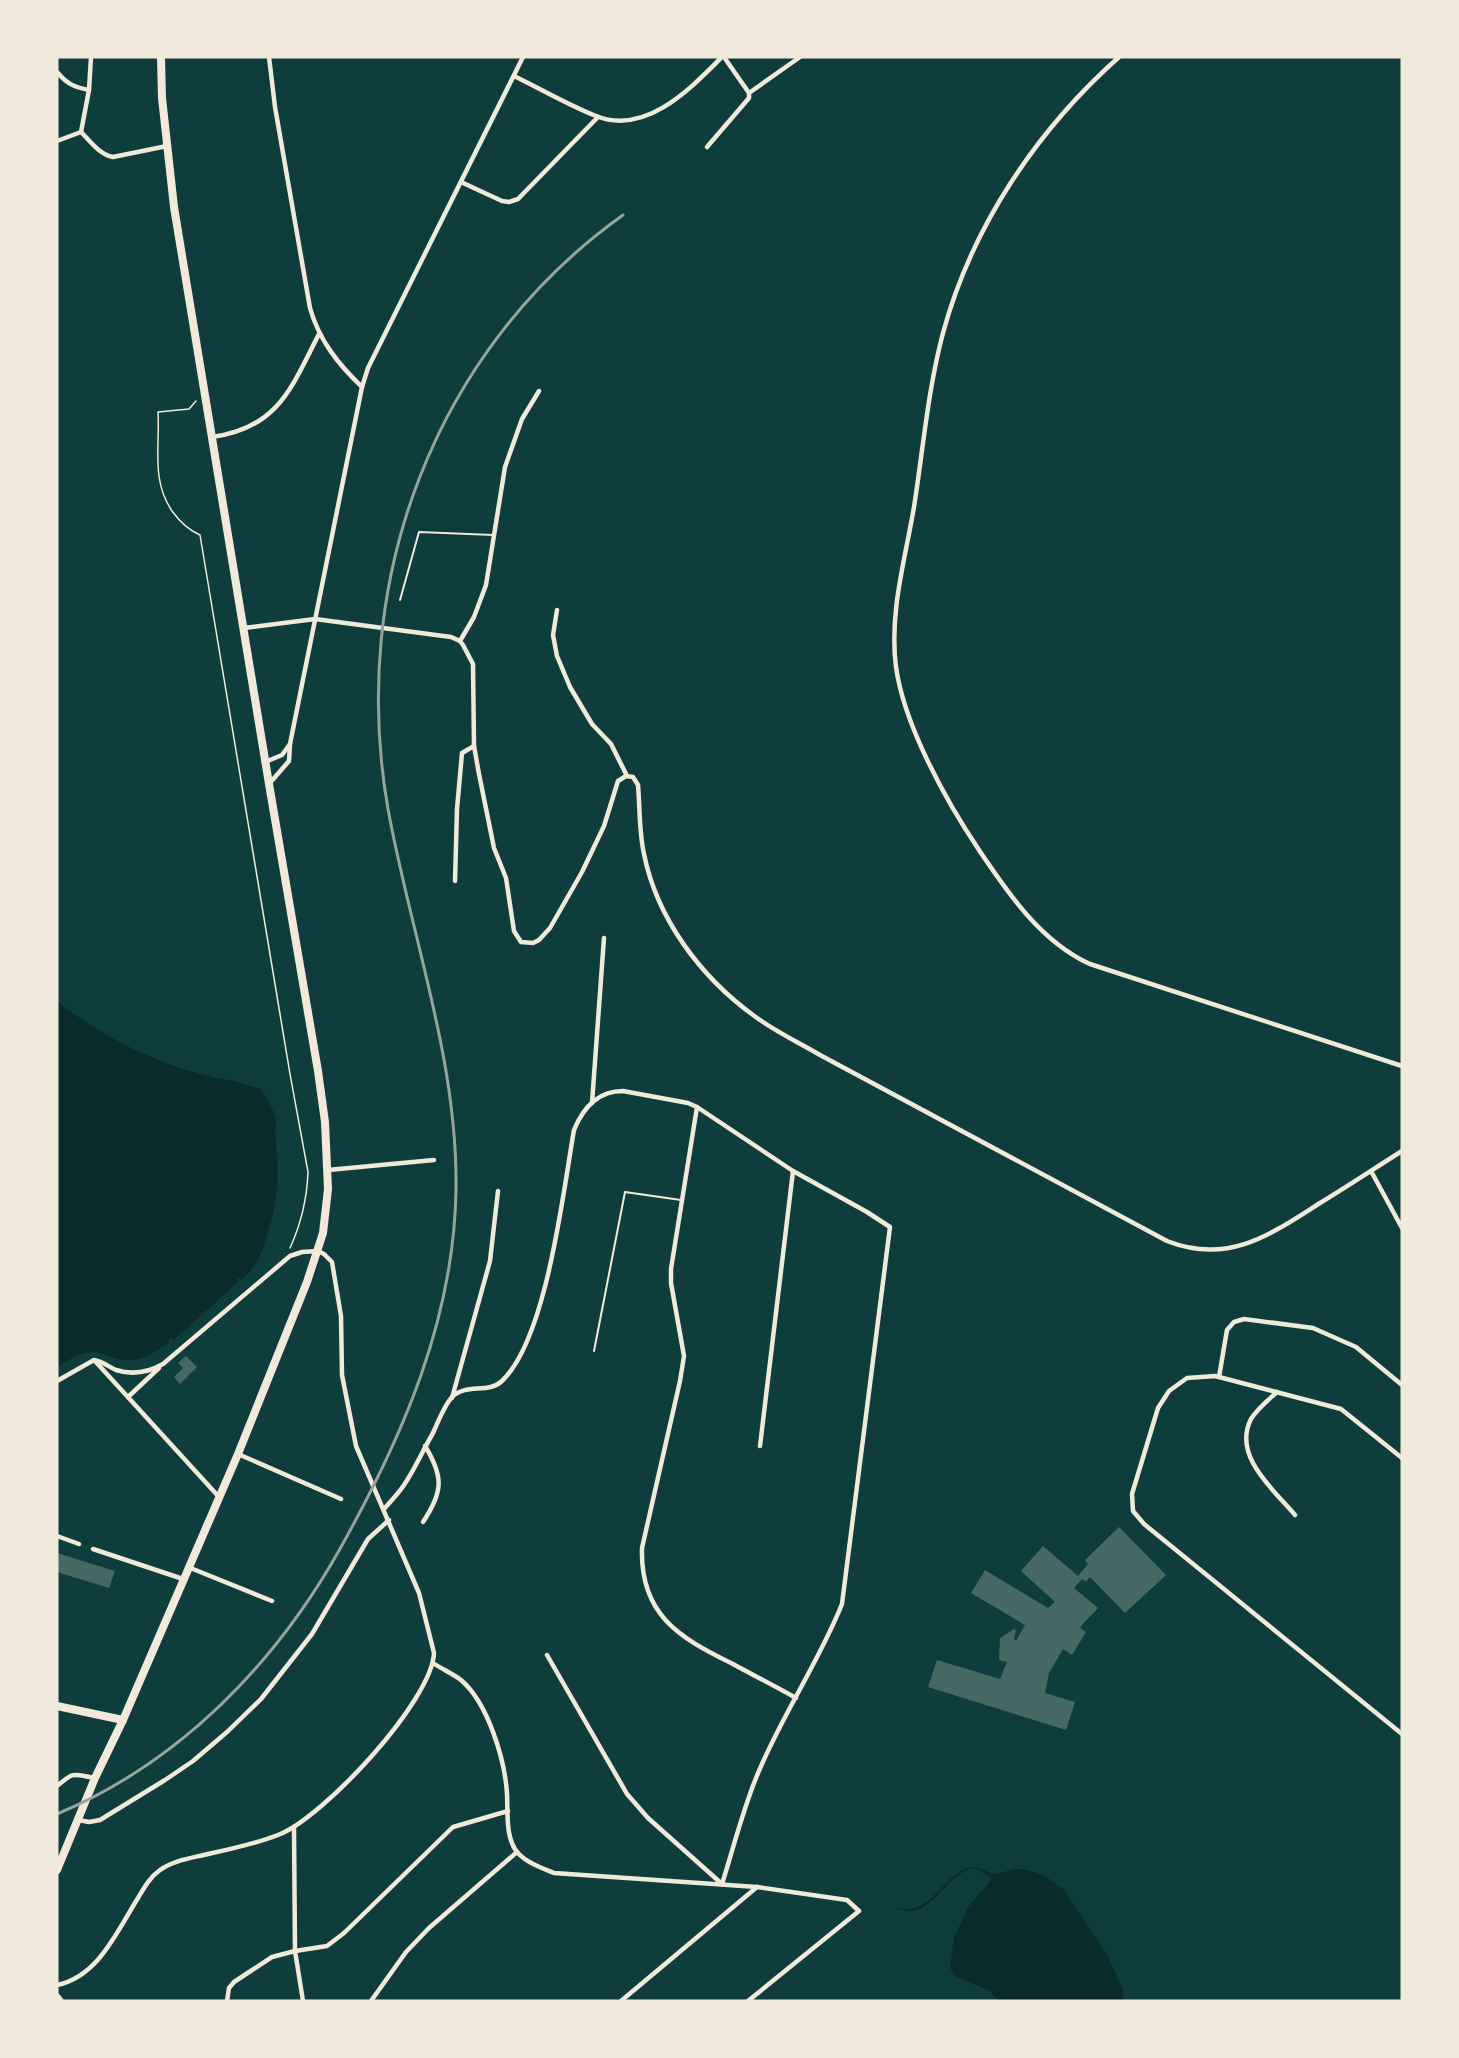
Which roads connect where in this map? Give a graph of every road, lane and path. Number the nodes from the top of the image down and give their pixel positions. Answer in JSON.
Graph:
{"nodes":[{"id":1,"x":91,"y":57,"type":"edge"},
{"id":2,"x":162,"y":57,"type":"edge"},
{"id":3,"x":269,"y":57,"type":"edge"},
{"id":4,"x":523,"y":57,"type":"edge"},
{"id":5,"x":723,"y":57,"type":"edge"},
{"id":6,"x":800,"y":57,"type":"edge"},
{"id":7,"x":1119,"y":57,"type":"edge"},
{"id":8,"x":57,"y":72,"type":"edge"},
{"id":9,"x":514,"y":76,"type":"junction"},
{"id":10,"x":89,"y":90,"type":"junction"},
{"id":11,"x":749,"y":93,"type":"junction"},
{"id":12,"x":598,"y":117,"type":"junction"},
{"id":13,"x":81,"y":132,"type":"junction"},
{"id":14,"x":57,"y":141,"type":"edge"},
{"id":15,"x":167,"y":146,"type":"junction"},
{"id":16,"x":708,"y":147,"type":"dead end"},
{"id":17,"x":461,"y":182,"type":"junction"},
{"id":18,"x":319,"y":334,"type":"junction"},
{"id":19,"x":362,"y":387,"type":"junction"},
{"id":20,"x":539,"y":391,"type":"dead end"},
{"id":21,"x":159,"y":418,"type":"dead end"},
{"id":22,"x":212,"y":437,"type":"junction"},
{"id":23,"x":495,"y":535,"type":"junction"},
{"id":24,"x":400,"y":600,"type":"dead end"},
{"id":25,"x":557,"y":610,"type":"dead end"},
{"id":26,"x":315,"y":619,"type":"junction"},
{"id":27,"x":244,"y":628,"type":"junction"},
{"id":28,"x":460,"y":641,"type":"junction"},
{"id":29,"x":290,"y":744,"type":"junction"},
{"id":30,"x":474,"y":746,"type":"junction"},
{"id":31,"x":265,"y":762,"type":"junction"},
{"id":32,"x":627,"y":776,"type":"junction"},
{"id":33,"x":268,"y":784,"type":"junction"},
{"id":34,"x":455,"y":881,"type":"dead end"},
{"id":35,"x":604,"y":938,"type":"dead end"},
{"id":36,"x":1402,"y":1066,"type":"edge"},
{"id":37,"x":592,"y":1103,"type":"junction"},
{"id":38,"x":697,"y":1107,"type":"junction"},
{"id":39,"x":1402,"y":1151,"type":"edge"},
{"id":40,"x":434,"y":1160,"type":"dead end"},
{"id":41,"x":328,"y":1170,"type":"junction"},
{"id":42,"x":793,"y":1171,"type":"junction"},
{"id":43,"x":1371,"y":1171,"type":"junction"},
{"id":44,"x":498,"y":1191,"type":"dead end"},
{"id":45,"x":682,"y":1200,"type":"junction"},
{"id":46,"x":1402,"y":1227,"type":"edge"},
{"id":47,"x":318,"y":1251,"type":"junction"},
{"id":48,"x":285,"y":1260,"type":"junction"},
{"id":49,"x":594,"y":1352,"type":"dead end"},
{"id":50,"x":94,"y":1360,"type":"junction"},
{"id":51,"x":163,"y":1364,"type":"junction"},
{"id":52,"x":1219,"y":1377,"type":"junction"},
{"id":53,"x":57,"y":1381,"type":"edge"},
{"id":54,"x":1402,"y":1385,"type":"edge"},
{"id":55,"x":1277,"y":1392,"type":"junction"},
{"id":56,"x":128,"y":1397,"type":"junction"},
{"id":57,"x":452,"y":1398,"type":"junction"},
{"id":58,"x":425,"y":1446,"type":"junction"},
{"id":59,"x":760,"y":1446,"type":"dead end"},
{"id":60,"x":238,"y":1454,"type":"junction"},
{"id":61,"x":1402,"y":1458,"type":"edge"},
{"id":62,"x":219,"y":1497,"type":"junction"},
{"id":63,"x":341,"y":1499,"type":"dead end"},
{"id":64,"x":384,"y":1509,"type":"junction"},
{"id":65,"x":1295,"y":1515,"type":"dead end"},
{"id":66,"x":389,"y":1520,"type":"junction"},
{"id":67,"x":423,"y":1522,"type":"dead end"},
{"id":68,"x":57,"y":1536,"type":"edge"},
{"id":69,"x":79,"y":1544,"type":"dead end"},
{"id":70,"x":93,"y":1549,"type":"dead end"},
{"id":71,"x":188,"y":1567,"type":"junction"},
{"id":72,"x":183,"y":1579,"type":"junction"},
{"id":73,"x":272,"y":1601,"type":"dead end"},
{"id":74,"x":547,"y":1655,"type":"dead end"},
{"id":75,"x":434,"y":1663,"type":"junction"},
{"id":76,"x":796,"y":1698,"type":"junction"},
{"id":77,"x":57,"y":1706,"type":"edge"},
{"id":78,"x":123,"y":1720,"type":"junction"},
{"id":79,"x":1402,"y":1734,"type":"edge"},
{"id":80,"x":94,"y":1781,"type":"junction"},
{"id":81,"x":57,"y":1786,"type":"edge"},
{"id":82,"x":508,"y":1811,"type":"junction"},
{"id":83,"x":79,"y":1819,"type":"junction"},
{"id":84,"x":294,"y":1828,"type":"junction"},
{"id":85,"x":517,"y":1852,"type":"junction"},
{"id":86,"x":57,"y":1870,"type":"edge"},
{"id":87,"x":722,"y":1884,"type":"junction"},
{"id":88,"x":757,"y":1887,"type":"junction"},
{"id":89,"x":295,"y":1951,"type":"junction"},
{"id":90,"x":57,"y":1985,"type":"edge"},
{"id":91,"x":57,"y":1996,"type":"edge"},
{"id":92,"x":61,"y":2001,"type":"edge"},
{"id":93,"x":227,"y":2001,"type":"edge"},
{"id":94,"x":303,"y":2001,"type":"edge"},
{"id":95,"x":371,"y":2001,"type":"edge"},
{"id":96,"x":621,"y":2001,"type":"edge"},
{"id":97,"x":748,"y":2001,"type":"edge"}],
"edges":[{"from":1,"to":10,"type":"street"},
{"from":2,"to":15,"type":"main road"},
{"from":3,"to":18,"type":"street"},
{"from":4,"to":9,"type":"street"},
{"from":5,"to":11,"type":"street"},
{"from":5,"to":12,"type":"street"},
{"from":6,"to":11,"type":"street"},
{"from":7,"to":36,"type":"street"},
{"from":8,"to":10,"type":"street"},
{"from":9,"to":12,"type":"street"},
{"from":9,"to":17,"type":"street"},
{"from":10,"to":13,"type":"street"},
{"from":11,"to":16,"type":"street"},
{"from":12,"to":17,"type":"street"},
{"from":13,"to":14,"type":"street"},
{"from":13,"to":15,"type":"street"},
{"from":15,"to":22,"type":"main road"},
{"from":17,"to":19,"type":"street"},
{"from":18,"to":19,"type":"street"},
{"from":18,"to":22,"type":"street"},
{"from":19,"to":26,"type":"street"},
{"from":20,"to":23,"type":"street"},
{"from":21,"to":48,"type":"path"},
{"from":22,"to":27,"type":"main road"},
{"from":23,"to":24,"type":"lane"},
{"from":23,"to":28,"type":"street"},
{"from":25,"to":32,"type":"street"},
{"from":26,"to":27,"type":"street"},
{"from":26,"to":28,"type":"street"},
{"from":26,"to":29,"type":"street"},
{"from":27,"to":31,"type":"main road"},
{"from":28,"to":30,"type":"street"},
{"from":29,"to":31,"type":"street"},
{"from":29,"to":33,"type":"street"},
{"from":30,"to":32,"type":"street"},
{"from":30,"to":34,"type":"street"},
{"from":31,"to":33,"type":"main road"},
{"from":32,"to":43,"type":"street"},
{"from":33,"to":41,"type":"main road"},
{"from":35,"to":37,"type":"street"},
{"from":37,"to":38,"type":"street"},
{"from":37,"to":57,"type":"street"},
{"from":38,"to":42,"type":"street"},
{"from":38,"to":45,"type":"street"},
{"from":39,"to":43,"type":"street"},
{"from":40,"to":41,"type":"street"},
{"from":41,"to":47,"type":"main road"},
{"from":42,"to":59,"type":"street"},
{"from":42,"to":76,"type":"street"},
{"from":43,"to":46,"type":"street"},
{"from":44,"to":57,"type":"street"},
{"from":45,"to":49,"type":"lane"},
{"from":45,"to":76,"type":"street"},
{"from":47,"to":48,"type":"street"},
{"from":47,"to":60,"type":"main road"},
{"from":47,"to":64,"type":"street"},
{"from":48,"to":51,"type":"street"},
{"from":50,"to":51,"type":"street"},
{"from":50,"to":53,"type":"street"},
{"from":50,"to":56,"type":"street"},
{"from":51,"to":56,"type":"street"},
{"from":52,"to":54,"type":"street"},
{"from":52,"to":55,"type":"street"},
{"from":52,"to":79,"type":"street"},
{"from":55,"to":61,"type":"street"},
{"from":55,"to":65,"type":"street"},
{"from":56,"to":62,"type":"street"},
{"from":57,"to":58,"type":"street"},
{"from":58,"to":64,"type":"street"},
{"from":58,"to":67,"type":"street"},
{"from":60,"to":62,"type":"main road"},
{"from":60,"to":63,"type":"street"},
{"from":62,"to":71,"type":"main road"},
{"from":64,"to":66,"type":"street"},
{"from":66,"to":75,"type":"street"},
{"from":66,"to":83,"type":"street"},
{"from":68,"to":69,"type":"street"},
{"from":70,"to":72,"type":"street"},
{"from":71,"to":72,"type":"main road"},
{"from":71,"to":73,"type":"street"},
{"from":72,"to":78,"type":"main road"},
{"from":74,"to":87,"type":"street"},
{"from":75,"to":82,"type":"street"},
{"from":75,"to":84,"type":"street"},
{"from":76,"to":87,"type":"street"},
{"from":77,"to":78,"type":"main road"},
{"from":78,"to":80,"type":"main road"},
{"from":80,"to":81,"type":"street"},
{"from":80,"to":83,"type":"main road"},
{"from":82,"to":85,"type":"street"},
{"from":82,"to":89,"type":"street"},
{"from":83,"to":86,"type":"main road"},
{"from":84,"to":89,"type":"street"},
{"from":84,"to":90,"type":"street"},
{"from":85,"to":87,"type":"street"},
{"from":85,"to":95,"type":"street"},
{"from":87,"to":88,"type":"street"},
{"from":88,"to":96,"type":"street"},
{"from":88,"to":97,"type":"street"},
{"from":89,"to":93,"type":"street"},
{"from":89,"to":94,"type":"street"},
{"from":91,"to":92,"type":"street"}]}
